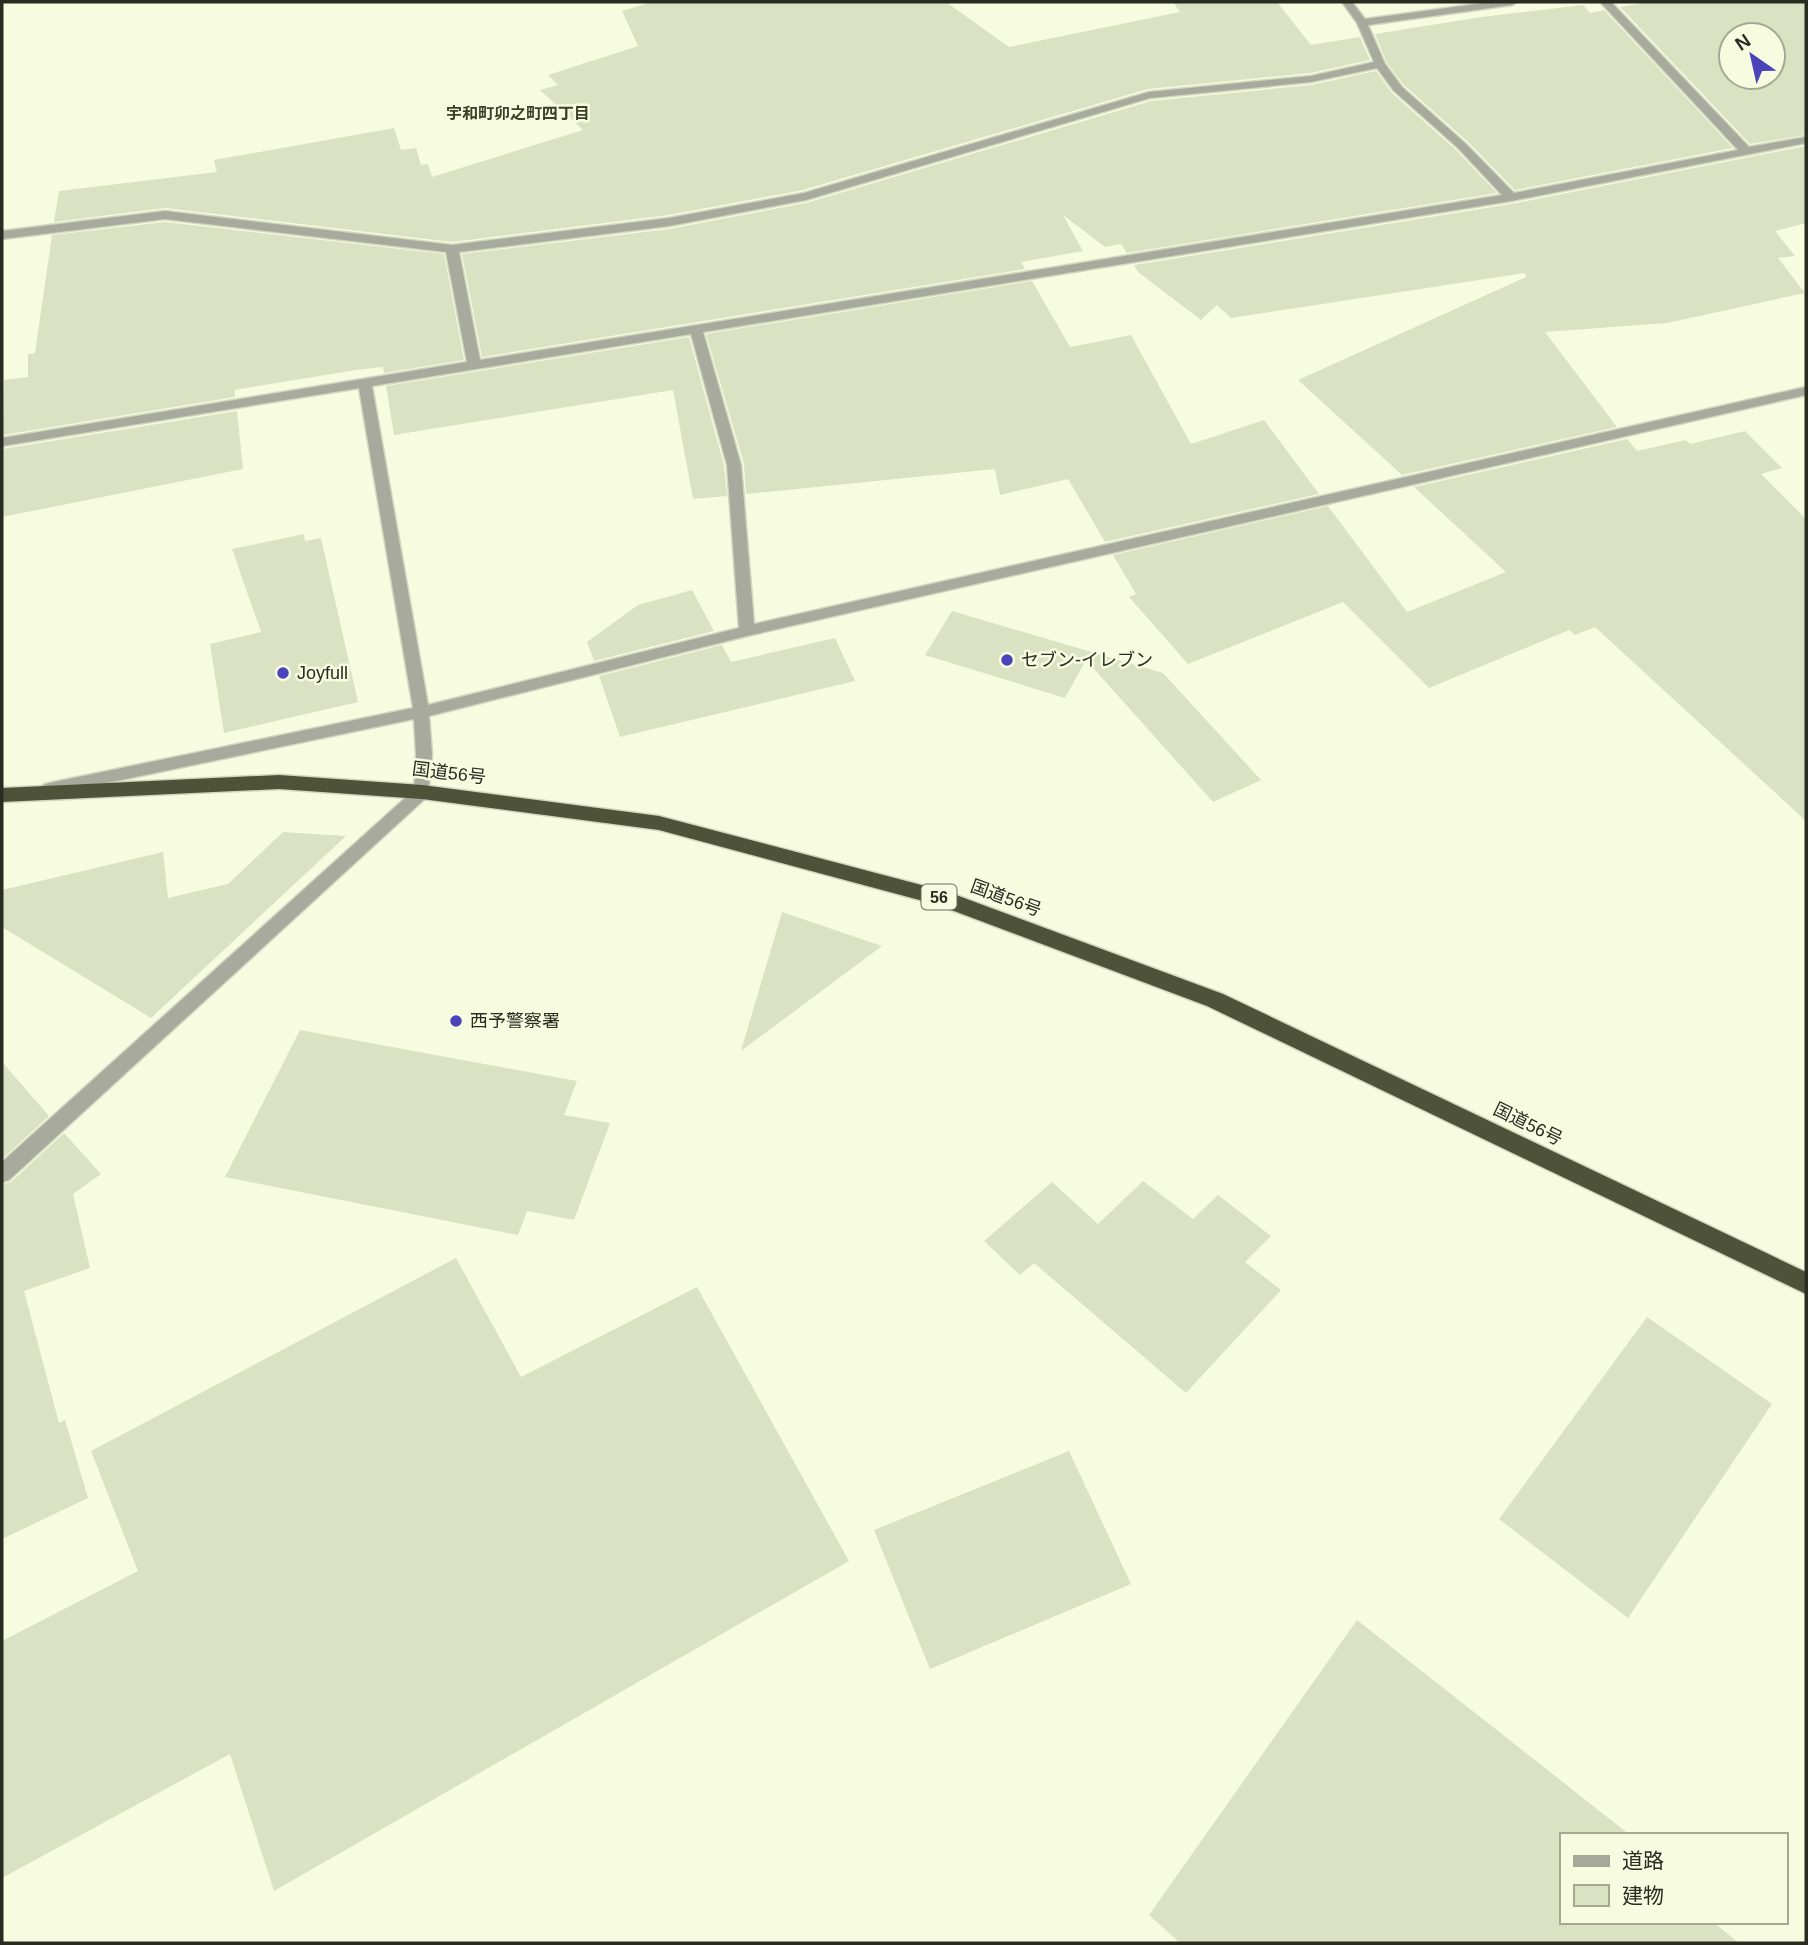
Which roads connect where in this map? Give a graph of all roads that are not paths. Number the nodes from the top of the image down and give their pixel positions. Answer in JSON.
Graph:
{"nodes":[{"id":1,"x":1346,"y":2,"type":"edge"},
{"id":2,"x":1512,"y":2,"type":"edge"},
{"id":3,"x":1605,"y":2,"type":"edge"},
{"id":4,"x":1362,"y":23,"type":"junction"},
{"id":5,"x":1380,"y":64,"type":"junction"},
{"id":6,"x":1806,"y":140,"type":"edge"},
{"id":7,"x":1747,"y":152,"type":"junction"},
{"id":8,"x":1511,"y":197,"type":"junction"},
{"id":9,"x":2,"y":235,"type":"edge"},
{"id":10,"x":452,"y":248,"type":"junction"},
{"id":11,"x":696,"y":329,"type":"junction"},
{"id":12,"x":474,"y":365,"type":"junction"},
{"id":13,"x":365,"y":383,"type":"junction"},
{"id":14,"x":1806,"y":391,"type":"edge"},
{"id":15,"x":2,"y":442,"type":"edge"},
{"id":16,"x":747,"y":631,"type":"junction"},
{"id":17,"x":421,"y":712,"type":"junction"},
{"id":18,"x":39,"y":792,"type":"junction"},
{"id":19,"x":422,"y":792,"type":"junction"},
{"id":20,"x":2,"y":795,"type":"edge"},
{"id":21,"x":2,"y":1174,"type":"edge"},
{"id":22,"x":1806,"y":1283,"type":"edge"}],
"edges":[{"from":1,"to":4,"type":"street"},
{"from":2,"to":4,"type":"street"},
{"from":3,"to":7,"type":"street"},
{"from":4,"to":5,"type":"street"},
{"from":5,"to":8,"type":"street"},
{"from":5,"to":10,"type":"street"},
{"from":6,"to":7,"type":"street"},
{"from":7,"to":8,"type":"street"},
{"from":8,"to":11,"type":"street"},
{"from":9,"to":10,"type":"street"},
{"from":10,"to":12,"type":"street"},
{"from":11,"to":12,"type":"street"},
{"from":11,"to":16,"type":"street"},
{"from":12,"to":13,"type":"street"},
{"from":13,"to":15,"type":"street"},
{"from":13,"to":17,"type":"street"},
{"from":14,"to":16,"type":"street"},
{"from":16,"to":17,"type":"street"},
{"from":17,"to":18,"type":"street"},
{"from":17,"to":19,"type":"street"},
{"from":18,"to":19,"type":"highway","name":"国道56号","number":"56"},
{"from":18,"to":20,"type":"highway","name":"国道56号","number":"56"},
{"from":19,"to":21,"type":"street"},
{"from":19,"to":22,"type":"highway","name":"国道56号","number":"56"}]}
